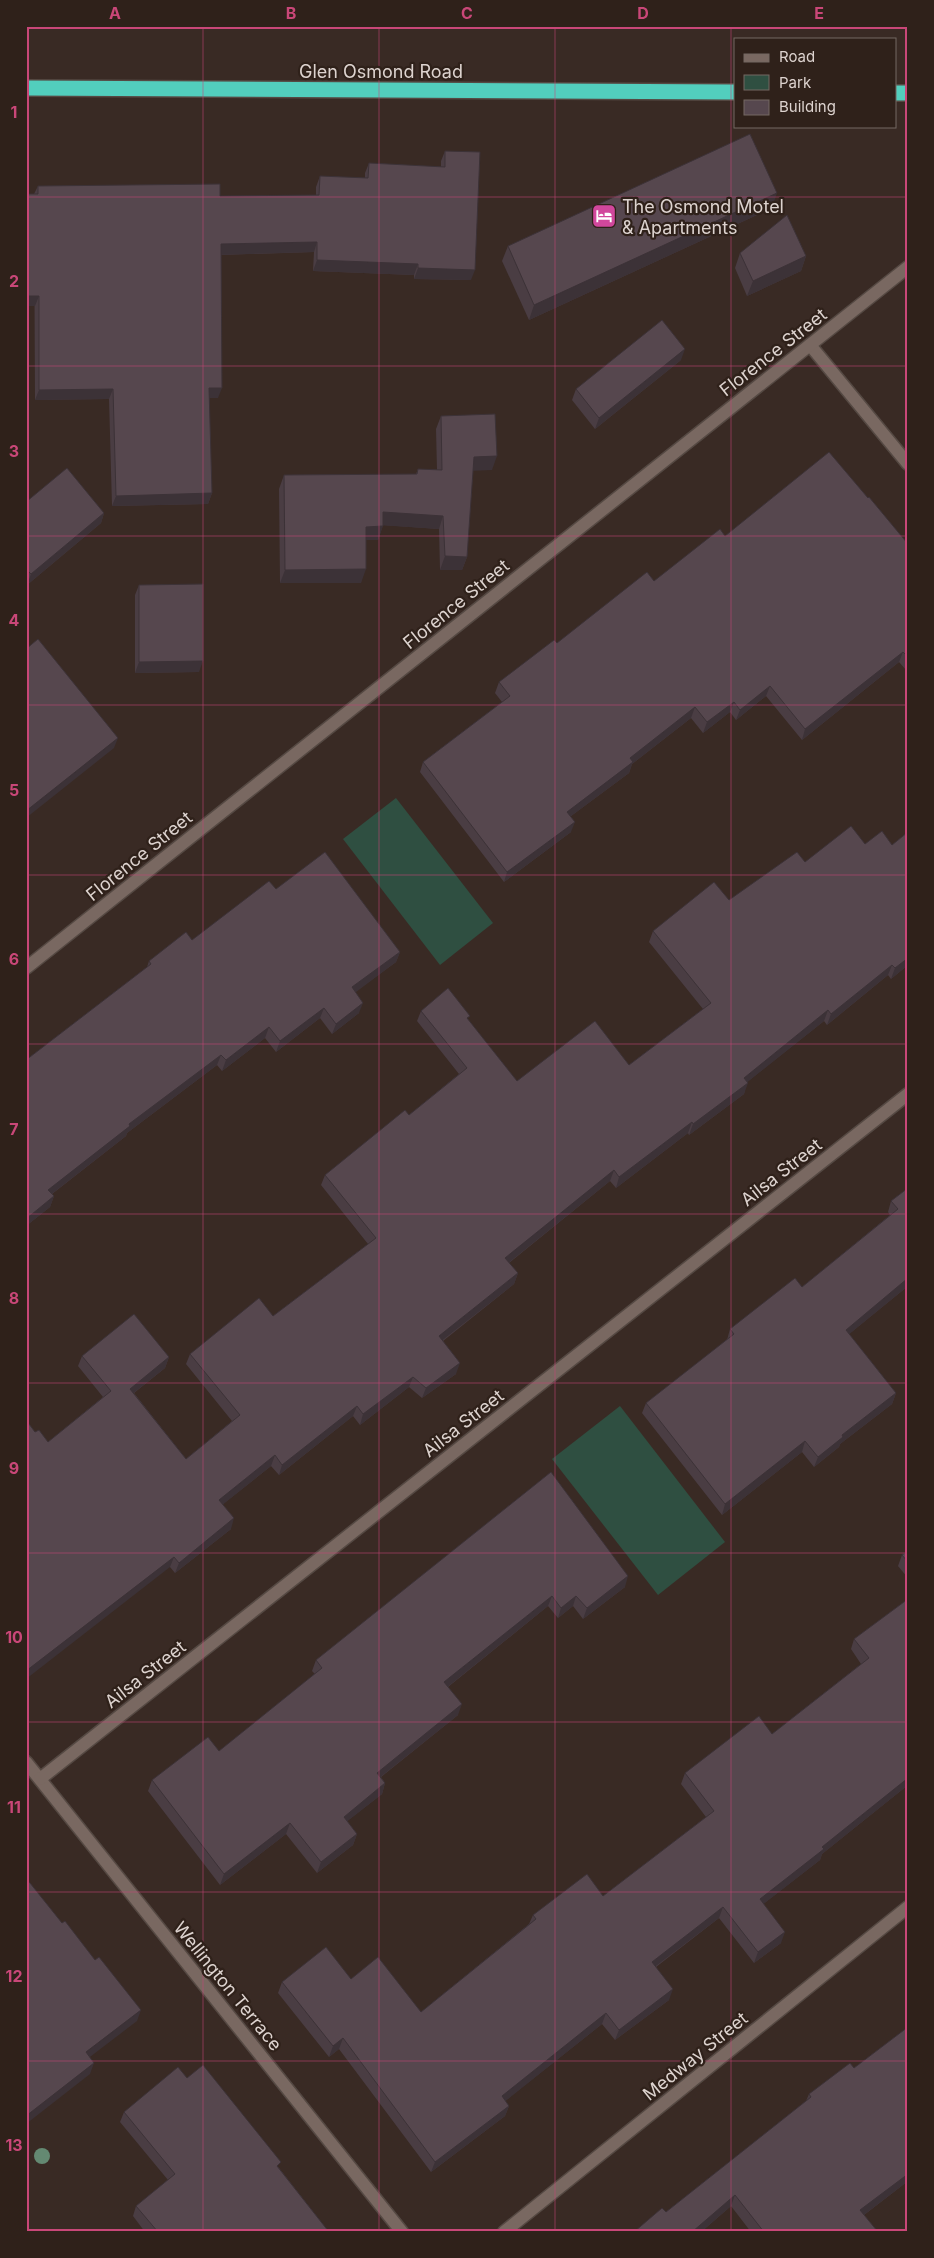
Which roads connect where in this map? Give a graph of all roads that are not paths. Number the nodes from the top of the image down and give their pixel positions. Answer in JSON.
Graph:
{"nodes":[{"id":1,"x":26,"y":88,"type":"edge"},
{"id":2,"x":734,"y":92,"type":"edge"},
{"id":3,"x":908,"y":267,"type":"edge"},
{"id":4,"x":810,"y":345,"type":"junction"},
{"id":5,"x":908,"y":464,"type":"edge"},
{"id":6,"x":26,"y":968,"type":"edge"},
{"id":7,"x":908,"y":1094,"type":"edge"},
{"id":8,"x":26,"y":1762,"type":"edge"},
{"id":9,"x":40,"y":1780,"type":"junction"},
{"id":10,"x":908,"y":1906,"type":"edge"},
{"id":11,"x":402,"y":2232,"type":"edge"},
{"id":12,"x":504,"y":2232,"type":"edge"}],
"edges":[{"from":1,"to":2,"type":"highway","name":"Glen Osmond Road"},
{"from":3,"to":4,"type":"street","name":"Florence Street"},
{"from":4,"to":5,"type":"street"},
{"from":4,"to":6,"type":"street","name":"Florence Street"},
{"from":7,"to":9,"type":"street","name":"Ailsa Street"},
{"from":8,"to":9,"type":"street","name":"Wellington Terrace"},
{"from":9,"to":11,"type":"street","name":"Wellington Terrace"},
{"from":10,"to":12,"type":"street","name":"Medway Street"}]}
